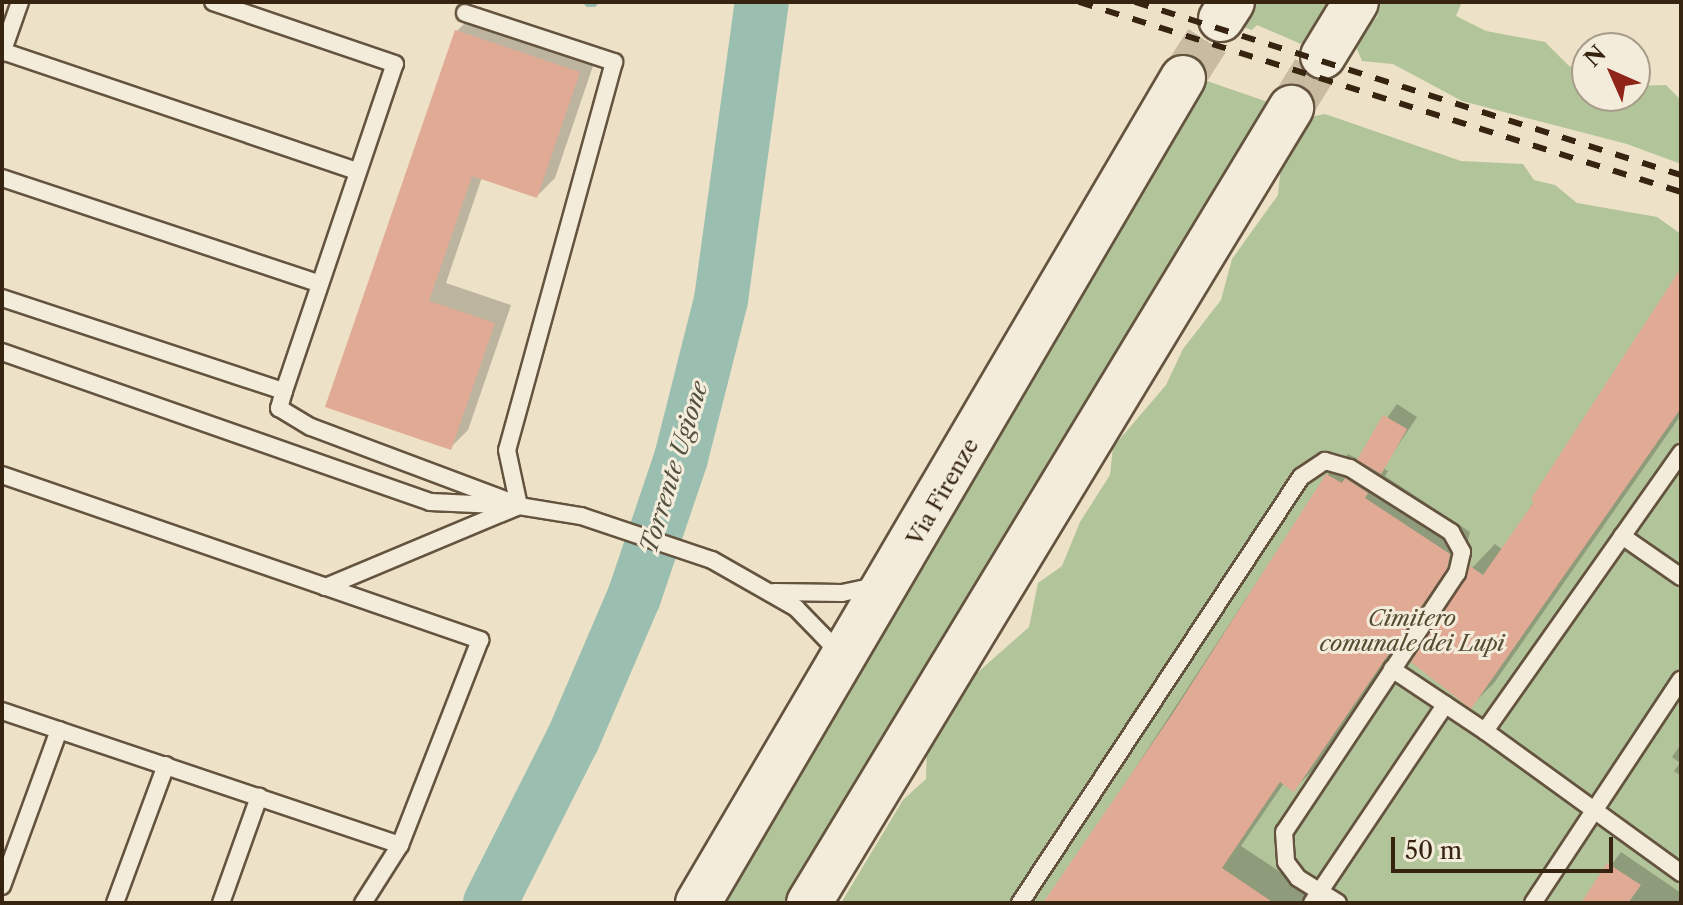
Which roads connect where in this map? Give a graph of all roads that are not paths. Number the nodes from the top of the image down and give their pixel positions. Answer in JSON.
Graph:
{"nodes":[{"id":1,"x":20,"y":2,"type":"edge"},
{"id":2,"x":213,"y":2,"type":"edge"},
{"id":3,"x":1356,"y":2,"type":"edge"},
{"id":4,"x":465,"y":13,"type":"dead end"},
{"id":5,"x":2,"y":52,"type":"edge"},
{"id":6,"x":1323,"y":56,"type":"tunnel mouth"},
{"id":7,"x":1183,"y":78,"type":"tunnel mouth"},
{"id":8,"x":1291,"y":108,"type":"tunnel mouth"},
{"id":9,"x":356,"y":171,"type":"junction"},
{"id":10,"x":2,"y":178,"type":"edge"},
{"id":11,"x":318,"y":283,"type":"junction"},
{"id":12,"x":2,"y":298,"type":"edge"},
{"id":13,"x":2,"y":352,"type":"edge"},
{"id":14,"x":284,"y":391,"type":"junction"},
{"id":15,"x":1681,"y":453,"type":"edge"},
{"id":16,"x":2,"y":475,"type":"edge"},
{"id":17,"x":519,"y":506,"type":"junction"},
{"id":18,"x":1622,"y":536,"type":"junction"},
{"id":19,"x":1681,"y":577,"type":"edge"},
{"id":20,"x":892,"y":579,"type":"junction"},
{"id":21,"x":325,"y":587,"type":"junction"},
{"id":22,"x":774,"y":592,"type":"junction"},
{"id":23,"x":1392,"y":669,"type":"junction"},
{"id":24,"x":837,"y":673,"type":"junction"},
{"id":25,"x":1681,"y":679,"type":"edge"},
{"id":26,"x":1445,"y":705,"type":"junction"},
{"id":27,"x":2,"y":711,"type":"edge"},
{"id":28,"x":59,"y":730,"type":"junction"},
{"id":29,"x":1485,"y":731,"type":"junction"},
{"id":30,"x":166,"y":765,"type":"junction"},
{"id":31,"x":259,"y":797,"type":"junction"},
{"id":32,"x":1594,"y":811,"type":"junction"},
{"id":33,"x":400,"y":845,"type":"junction"},
{"id":34,"x":1681,"y":873,"type":"edge"},
{"id":35,"x":2,"y":886,"type":"edge"},
{"id":36,"x":1316,"y":897,"type":"edge"},
{"id":37,"x":115,"y":903,"type":"edge"},
{"id":38,"x":221,"y":903,"type":"edge"},
{"id":39,"x":363,"y":903,"type":"edge"},
{"id":40,"x":698,"y":903,"type":"edge"},
{"id":41,"x":809,"y":903,"type":"edge"},
{"id":42,"x":1020,"y":903,"type":"edge"},
{"id":43,"x":1338,"y":903,"type":"edge"},
{"id":44,"x":1533,"y":903,"type":"edge"}],
"edges":[{"from":1,"to":5,"type":"lane"},
{"from":2,"to":9,"type":"lane"},
{"from":3,"to":6,"type":"main road"},
{"from":4,"to":17,"type":"lane"},
{"from":5,"to":9,"type":"lane"},
{"from":7,"to":20,"type":"main road","name":"Via Firenze"},
{"from":8,"to":41,"type":"main road"},
{"from":9,"to":11,"type":"lane"},
{"from":10,"to":11,"type":"lane"},
{"from":11,"to":14,"type":"lane"},
{"from":12,"to":14,"type":"lane"},
{"from":13,"to":17,"type":"lane"},
{"from":14,"to":17,"type":"lane"},
{"from":15,"to":18,"type":"lane"},
{"from":16,"to":21,"type":"lane"},
{"from":17,"to":21,"type":"lane"},
{"from":17,"to":22,"type":"lane"},
{"from":18,"to":19,"type":"lane"},
{"from":18,"to":29,"type":"lane"},
{"from":20,"to":22,"type":"lane"},
{"from":20,"to":24,"type":"main road","name":"Via Firenze"},
{"from":21,"to":33,"type":"lane"},
{"from":22,"to":24,"type":"lane"},
{"from":23,"to":26,"type":"lane"},
{"from":23,"to":36,"type":"lane"},
{"from":23,"to":42,"type":"lane"},
{"from":24,"to":40,"type":"main road","name":"Via Firenze"},
{"from":25,"to":32,"type":"lane"},
{"from":26,"to":29,"type":"lane"},
{"from":26,"to":36,"type":"lane"},
{"from":27,"to":28,"type":"lane"},
{"from":28,"to":30,"type":"lane"},
{"from":28,"to":35,"type":"lane"},
{"from":29,"to":32,"type":"lane"},
{"from":30,"to":31,"type":"lane"},
{"from":30,"to":37,"type":"lane"},
{"from":31,"to":33,"type":"lane"},
{"from":31,"to":38,"type":"lane"},
{"from":32,"to":34,"type":"lane"},
{"from":32,"to":44,"type":"lane"},
{"from":33,"to":39,"type":"lane"},
{"from":36,"to":43,"type":"lane"}]}
